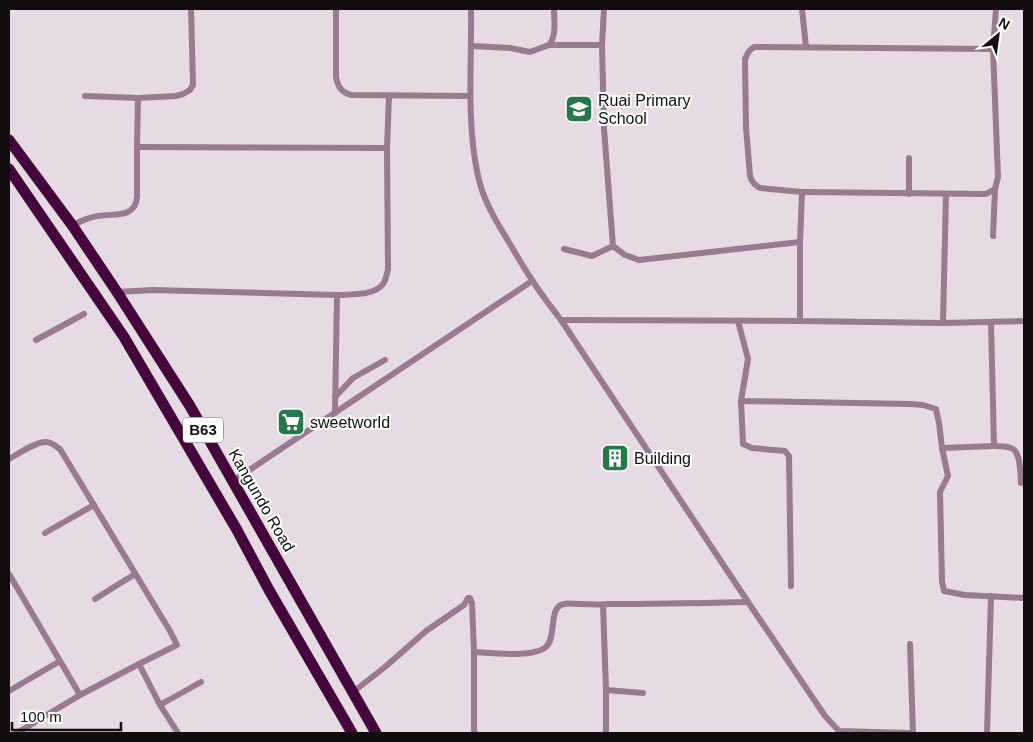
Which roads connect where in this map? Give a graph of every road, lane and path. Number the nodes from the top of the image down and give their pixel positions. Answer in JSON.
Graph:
{"nodes":[{"id":1,"x":191,"y":9,"type":"edge"},
{"id":2,"x":336,"y":9,"type":"edge"},
{"id":3,"x":471,"y":9,"type":"edge"},
{"id":4,"x":554,"y":9,"type":"edge"},
{"id":5,"x":604,"y":9,"type":"edge"},
{"id":6,"x":802,"y":9,"type":"edge"},
{"id":7,"x":996,"y":9,"type":"edge"},
{"id":8,"x":549,"y":45,"type":"junction"},
{"id":9,"x":602,"y":45,"type":"junction"},
{"id":10,"x":472,"y":46,"type":"junction"},
{"id":11,"x":806,"y":47,"type":"junction"},
{"id":12,"x":993,"y":49,"type":"junction"},
{"id":13,"x":85,"y":96,"type":"dead end"},
{"id":14,"x":389,"y":96,"type":"junction"},
{"id":15,"x":470,"y":96,"type":"junction"},
{"id":16,"x":138,"y":98,"type":"junction"},
{"id":17,"x":9,"y":142,"type":"edge"},
{"id":18,"x":137,"y":148,"type":"junction"},
{"id":19,"x":387,"y":148,"type":"junction"},
{"id":20,"x":909,"y":158,"type":"dead end"},
{"id":21,"x":9,"y":169,"type":"edge"},
{"id":22,"x":995,"y":189,"type":"junction"},
{"id":23,"x":802,"y":192,"type":"junction"},
{"id":24,"x":910,"y":194,"type":"junction"},
{"id":25,"x":946,"y":194,"type":"junction"},
{"id":26,"x":72,"y":225,"type":"junction"},
{"id":27,"x":993,"y":236,"type":"dead end"},
{"id":28,"x":800,"y":242,"type":"junction"},
{"id":29,"x":613,"y":246,"type":"junction"},
{"id":30,"x":564,"y":249,"type":"dead end"},
{"id":31,"x":532,"y":281,"type":"junction"},
{"id":32,"x":117,"y":292,"type":"junction"},
{"id":33,"x":337,"y":295,"type":"junction"},
{"id":34,"x":84,"y":314,"type":"dead end"},
{"id":35,"x":561,"y":320,"type":"junction"},
{"id":36,"x":738,"y":321,"type":"junction"},
{"id":37,"x":800,"y":321,"type":"junction"},
{"id":38,"x":991,"y":322,"type":"junction"},
{"id":39,"x":1024,"y":322,"type":"edge"},
{"id":40,"x":943,"y":323,"type":"junction"},
{"id":41,"x":36,"y":340,"type":"dead end"},
{"id":42,"x":385,"y":360,"type":"dead end"},
{"id":43,"x":335,"y":397,"type":"junction"},
{"id":44,"x":741,"y":401,"type":"junction"},
{"id":45,"x":335,"y":413,"type":"junction"},
{"id":46,"x":994,"y":446,"type":"junction"},
{"id":47,"x":942,"y":448,"type":"junction"},
{"id":48,"x":9,"y":459,"type":"edge"},
{"id":49,"x":233,"y":481,"type":"junction"},
{"id":50,"x":1021,"y":483,"type":"dead end"},
{"id":51,"x":94,"y":505,"type":"junction"},
{"id":52,"x":45,"y":533,"type":"dead end"},
{"id":53,"x":9,"y":574,"type":"edge"},
{"id":54,"x":135,"y":574,"type":"junction"},
{"id":55,"x":792,"y":586,"type":"dead end"},
{"id":56,"x":991,"y":596,"type":"junction"},
{"id":57,"x":1024,"y":598,"type":"edge"},
{"id":58,"x":95,"y":599,"type":"dead end"},
{"id":59,"x":748,"y":602,"type":"junction"},
{"id":60,"x":603,"y":604,"type":"junction"},
{"id":61,"x":910,"y":644,"type":"dead end"},
{"id":62,"x":474,"y":652,"type":"junction"},
{"id":63,"x":60,"y":661,"type":"junction"},
{"id":64,"x":139,"y":664,"type":"junction"},
{"id":65,"x":201,"y":682,"type":"dead end"},
{"id":66,"x":606,"y":690,"type":"junction"},
{"id":67,"x":9,"y":691,"type":"edge"},
{"id":68,"x":353,"y":692,"type":"junction"},
{"id":69,"x":642,"y":693,"type":"dead end"},
{"id":70,"x":80,"y":695,"type":"junction"},
{"id":71,"x":160,"y":705,"type":"junction"},
{"id":72,"x":839,"y":732,"type":"edge"},
{"id":73,"x":17,"y":733,"type":"edge"},
{"id":74,"x":178,"y":733,"type":"edge"},
{"id":75,"x":352,"y":733,"type":"edge"},
{"id":76,"x":376,"y":733,"type":"edge"},
{"id":77,"x":476,"y":733,"type":"edge"},
{"id":78,"x":606,"y":733,"type":"edge"},
{"id":79,"x":912,"y":733,"type":"edge"},
{"id":80,"x":987,"y":733,"type":"edge"}],
"edges":[{"from":1,"to":16,"type":"street"},
{"from":2,"to":14,"type":"street"},
{"from":3,"to":10,"type":"street"},
{"from":4,"to":8,"type":"street"},
{"from":5,"to":9,"type":"street"},
{"from":6,"to":11,"type":"street"},
{"from":7,"to":12,"type":"street"},
{"from":8,"to":9,"type":"street"},
{"from":8,"to":10,"type":"street"},
{"from":9,"to":29,"type":"street"},
{"from":10,"to":15,"type":"street"},
{"from":11,"to":12,"type":"street"},
{"from":11,"to":23,"type":"street"},
{"from":12,"to":22,"type":"street"},
{"from":13,"to":16,"type":"street"},
{"from":14,"to":15,"type":"street"},
{"from":14,"to":19,"type":"street"},
{"from":15,"to":31,"type":"street"},
{"from":16,"to":18,"type":"street"},
{"from":17,"to":26,"type":"highway","name":"Kangundo Road","number":"B63"},
{"from":18,"to":19,"type":"street"},
{"from":18,"to":26,"type":"street"},
{"from":19,"to":33,"type":"street"},
{"from":20,"to":24,"type":"street"},
{"from":21,"to":75,"type":"highway","number":"B63"},
{"from":22,"to":25,"type":"street"},
{"from":22,"to":27,"type":"street"},
{"from":23,"to":24,"type":"street"},
{"from":23,"to":28,"type":"street"},
{"from":24,"to":25,"type":"street"},
{"from":25,"to":40,"type":"street"},
{"from":26,"to":32,"type":"highway","name":"Kangundo Road","number":"B63"},
{"from":28,"to":29,"type":"street"},
{"from":28,"to":37,"type":"street"},
{"from":29,"to":30,"type":"street"},
{"from":31,"to":35,"type":"street"},
{"from":31,"to":45,"type":"street"},
{"from":32,"to":33,"type":"street"},
{"from":32,"to":49,"type":"highway","name":"Kangundo Road","number":"B63"},
{"from":33,"to":43,"type":"street"},
{"from":34,"to":41,"type":"street"},
{"from":35,"to":36,"type":"street"},
{"from":35,"to":59,"type":"street"},
{"from":36,"to":37,"type":"street"},
{"from":36,"to":44,"type":"street"},
{"from":37,"to":40,"type":"street"},
{"from":38,"to":39,"type":"street"},
{"from":38,"to":40,"type":"street"},
{"from":38,"to":46,"type":"street"},
{"from":42,"to":43,"type":"street"},
{"from":43,"to":45,"type":"street"},
{"from":44,"to":47,"type":"street"},
{"from":44,"to":55,"type":"street"},
{"from":45,"to":49,"type":"street"},
{"from":46,"to":47,"type":"street"},
{"from":46,"to":50,"type":"street"},
{"from":47,"to":56,"type":"street"},
{"from":48,"to":51,"type":"street"},
{"from":49,"to":68,"type":"highway","name":"Kangundo Road","number":"B63"},
{"from":51,"to":52,"type":"street"},
{"from":51,"to":54,"type":"street"},
{"from":53,"to":63,"type":"street"},
{"from":54,"to":58,"type":"street"},
{"from":54,"to":64,"type":"street"},
{"from":56,"to":57,"type":"street"},
{"from":56,"to":80,"type":"street"},
{"from":59,"to":60,"type":"street"},
{"from":59,"to":72,"type":"street"},
{"from":60,"to":62,"type":"street"},
{"from":60,"to":66,"type":"street"},
{"from":61,"to":79,"type":"street"},
{"from":62,"to":68,"type":"street"},
{"from":62,"to":77,"type":"street"},
{"from":63,"to":67,"type":"street"},
{"from":63,"to":70,"type":"street"},
{"from":64,"to":70,"type":"street"},
{"from":64,"to":71,"type":"street"},
{"from":65,"to":71,"type":"street"},
{"from":66,"to":69,"type":"street"},
{"from":66,"to":78,"type":"street"},
{"from":68,"to":76,"type":"highway","name":"Kangundo Road","number":"B63"},
{"from":70,"to":73,"type":"street"},
{"from":71,"to":74,"type":"street"},
{"from":72,"to":79,"type":"street"}]}
